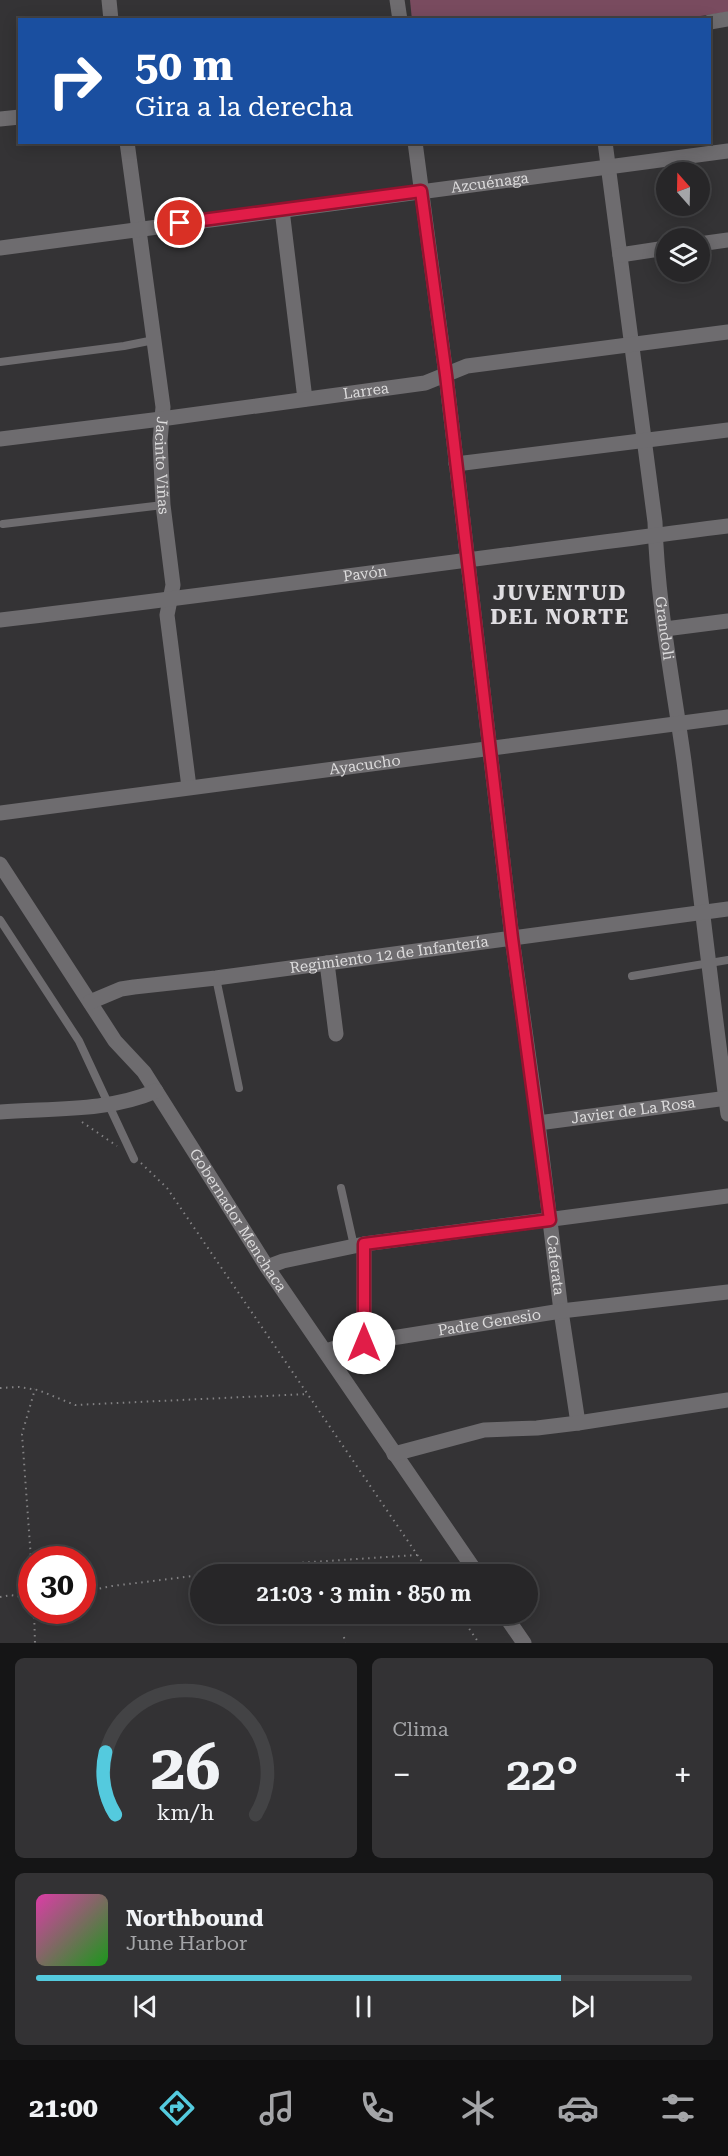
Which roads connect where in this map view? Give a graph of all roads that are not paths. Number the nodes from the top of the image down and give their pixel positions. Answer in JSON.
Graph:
{"nodes":[{"id":1,"x":109,"y":0,"type":"edge"},
{"id":2,"x":397,"y":0,"type":"edge"},
{"id":3,"x":111,"y":18,"type":"edge"},
{"id":4,"x":400,"y":18,"type":"edge"},
{"id":5,"x":728,"y":19,"type":"edge"},
{"id":6,"x":711,"y":22,"type":"edge"},
{"id":7,"x":18,"y":117,"type":"edge"},
{"id":8,"x":0,"y":119,"type":"edge"},
{"id":9,"x":127,"y":144,"type":"edge"},
{"id":10,"x":415,"y":144,"type":"edge"},
{"id":11,"x":605,"y":144,"type":"edge"},
{"id":12,"x":728,"y":151,"type":"edge"},
{"id":13,"x":608,"y":167,"type":"junction"},
{"id":14,"x":421,"y":191,"type":"junction"},
{"id":15,"x":282,"y":210,"type":"junction"},
{"id":16,"x":139,"y":229,"type":"junction"},
{"id":17,"x":728,"y":240,"type":"edge"},
{"id":18,"x":710,"y":242,"type":"edge"},
{"id":19,"x":0,"y":248,"type":"edge"},
{"id":20,"x":656,"y":250,"type":"edge"},
{"id":21,"x":620,"y":255,"type":"junction"},
{"id":22,"x":728,"y":332,"type":"edge"},
{"id":23,"x":154,"y":340,"type":"junction"},
{"id":24,"x":631,"y":345,"type":"junction"},
{"id":25,"x":0,"y":362,"type":"edge"},
{"id":26,"x":446,"y":375,"type":"junction"},
{"id":27,"x":305,"y":399,"type":"junction"},
{"id":28,"x":161,"y":419,"type":"junction"},
{"id":29,"x":728,"y":430,"type":"edge"},
{"id":30,"x":0,"y":439,"type":"edge"},
{"id":31,"x":644,"y":440,"type":"junction"},
{"id":32,"x":456,"y":464,"type":"junction"},
{"id":33,"x":163,"y":505,"type":"junction"},
{"id":34,"x":3,"y":524,"type":"dead end"},
{"id":35,"x":728,"y":526,"type":"edge"},
{"id":36,"x":655,"y":536,"type":"junction"},
{"id":37,"x":467,"y":559,"type":"junction"},
{"id":38,"x":169,"y":600,"type":"junction"},
{"id":39,"x":0,"y":620,"type":"edge"},
{"id":40,"x":728,"y":621,"type":"edge"},
{"id":41,"x":665,"y":629,"type":"junction"},
{"id":42,"x":728,"y":717,"type":"edge"},
{"id":43,"x":679,"y":724,"type":"junction"},
{"id":44,"x":489,"y":748,"type":"junction"},
{"id":45,"x":189,"y":787,"type":"junction"},
{"id":46,"x":0,"y":813,"type":"edge"},
{"id":47,"x":0,"y":864,"type":"edge"},
{"id":48,"x":728,"y":909,"type":"edge"},
{"id":49,"x":704,"y":912,"type":"junction"},
{"id":50,"x":0,"y":920,"type":"edge"},
{"id":51,"x":512,"y":938,"type":"junction"},
{"id":52,"x":728,"y":960,"type":"edge"},
{"id":53,"x":710,"y":961,"type":"junction"},
{"id":54,"x":327,"y":963,"type":"junction"},
{"id":55,"x":632,"y":976,"type":"dead end"},
{"id":56,"x":216,"y":978,"type":"junction"},
{"id":57,"x":90,"y":1002,"type":"junction"},
{"id":58,"x":336,"y":1034,"type":"dead end"},
{"id":59,"x":239,"y":1088,"type":"dead end"},
{"id":60,"x":156,"y":1091,"type":"junction"},
{"id":61,"x":727,"y":1098,"type":"edge"},
{"id":62,"x":111,"y":1105,"type":"junction"},
{"id":63,"x":0,"y":1112,"type":"edge"},
{"id":64,"x":728,"y":1114,"type":"edge"},
{"id":65,"x":538,"y":1123,"type":"junction"},
{"id":66,"x":134,"y":1159,"type":"road end"},
{"id":67,"x":341,"y":1188,"type":"dead end"},
{"id":68,"x":728,"y":1196,"type":"edge"},
{"id":69,"x":550,"y":1220,"type":"junction"},
{"id":70,"x":359,"y":1245,"type":"junction"},
{"id":71,"x":267,"y":1267,"type":"junction"},
{"id":72,"x":728,"y":1292,"type":"edge"},
{"id":73,"x":561,"y":1311,"type":"junction"},
{"id":74,"x":364,"y":1343,"type":"junction"},
{"id":75,"x":326,"y":1351,"type":"junction"},
{"id":76,"x":728,"y":1400,"type":"edge"},
{"id":77,"x":578,"y":1423,"type":"junction"},
{"id":78,"x":394,"y":1454,"type":"junction"},
{"id":79,"x":469,"y":1564,"type":"edge"},
{"id":80,"x":511,"y":1624,"type":"edge"},
{"id":81,"x":524,"y":1643,"type":"edge"}],
"edges":[{"from":1,"to":3,"type":"street"},
{"from":2,"to":4,"type":"street"},
{"from":5,"to":6,"type":"street"},
{"from":7,"to":8,"type":"street"},
{"from":9,"to":16,"type":"street","name":"Jacinto Viñas"},
{"from":10,"to":14,"type":"street","name":"Caferata"},
{"from":11,"to":13,"type":"street","name":"Grandoli"},
{"from":12,"to":13,"type":"street","name":"Azcuénaga"},
{"from":13,"to":14,"type":"street","name":"Azcuénaga"},
{"from":13,"to":21,"type":"street","name":"Grandoli"},
{"from":14,"to":15,"type":"street","name":"Azcuénaga"},
{"from":14,"to":26,"type":"street","name":"Caferata"},
{"from":15,"to":16,"type":"street","name":"Azcuénaga"},
{"from":15,"to":27,"type":"street"},
{"from":16,"to":19,"type":"street","name":"Azcuénaga"},
{"from":16,"to":23,"type":"street","name":"Jacinto Viñas"},
{"from":17,"to":18,"type":"street"},
{"from":20,"to":21,"type":"street"},
{"from":21,"to":24,"type":"street","name":"Grandoli"},
{"from":22,"to":24,"type":"street","name":"Larrea"},
{"from":23,"to":25,"type":"lane"},
{"from":23,"to":28,"type":"street","name":"Jacinto Viñas"},
{"from":24,"to":26,"type":"street","name":"Larrea"},
{"from":24,"to":31,"type":"street","name":"Grandoli"},
{"from":26,"to":27,"type":"street","name":"Larrea"},
{"from":26,"to":32,"type":"street","name":"Caferata"},
{"from":27,"to":28,"type":"street","name":"Larrea"},
{"from":28,"to":30,"type":"street","name":"Larrea"},
{"from":28,"to":33,"type":"street","name":"Jacinto Viñas"},
{"from":29,"to":31,"type":"street"},
{"from":31,"to":32,"type":"street"},
{"from":31,"to":36,"type":"street","name":"Grandoli"},
{"from":32,"to":37,"type":"street","name":"Caferata"},
{"from":33,"to":34,"type":"lane"},
{"from":33,"to":38,"type":"street","name":"Jacinto Viñas"},
{"from":35,"to":36,"type":"street","name":"Pavón"},
{"from":36,"to":37,"type":"street","name":"Pavón"},
{"from":36,"to":41,"type":"street","name":"Grandoli"},
{"from":37,"to":38,"type":"street","name":"Pavón"},
{"from":37,"to":44,"type":"street","name":"Caferata"},
{"from":38,"to":39,"type":"street","name":"Pavón"},
{"from":38,"to":45,"type":"street","name":"Jacinto Viñas"},
{"from":40,"to":41,"type":"street"},
{"from":41,"to":43,"type":"street","name":"Grandoli"},
{"from":42,"to":43,"type":"street","name":"Ayacucho"},
{"from":43,"to":44,"type":"street","name":"Ayacucho"},
{"from":43,"to":49,"type":"street","name":"Grandoli"},
{"from":44,"to":45,"type":"street","name":"Ayacucho"},
{"from":44,"to":51,"type":"street","name":"Caferata"},
{"from":45,"to":46,"type":"street","name":"Ayacucho"},
{"from":47,"to":57,"type":"street","name":"Gobernador Menchaca"},
{"from":48,"to":49,"type":"street","name":"Regimiento 12 de Infantería"},
{"from":49,"to":51,"type":"street","name":"Regimiento 12 de Infantería"},
{"from":49,"to":53,"type":"street","name":"Grandoli"},
{"from":50,"to":62,"type":"lane"},
{"from":51,"to":54,"type":"street","name":"Regimiento 12 de Infantería"},
{"from":51,"to":65,"type":"street","name":"Caferata"},
{"from":52,"to":53,"type":"lane"},
{"from":53,"to":55,"type":"lane"},
{"from":53,"to":61,"type":"street","name":"Grandoli"},
{"from":54,"to":56,"type":"street","name":"Regimiento 12 de Infantería"},
{"from":54,"to":58,"type":"street"},
{"from":56,"to":57,"type":"street","name":"Regimiento 12 de Infantería"},
{"from":56,"to":59,"type":"lane"},
{"from":57,"to":60,"type":"street","name":"Gobernador Menchaca"},
{"from":60,"to":62,"type":"street"},
{"from":60,"to":71,"type":"street","name":"Gobernador Menchaca"},
{"from":61,"to":64,"type":"street","name":"Grandoli"},
{"from":61,"to":65,"type":"street","name":"Javier de La Rosa"},
{"from":62,"to":63,"type":"street"},
{"from":62,"to":66,"type":"lane"},
{"from":65,"to":69,"type":"street","name":"Caferata"},
{"from":67,"to":70,"type":"lane"},
{"from":68,"to":69,"type":"street"},
{"from":69,"to":70,"type":"street"},
{"from":69,"to":73,"type":"street","name":"Caferata"},
{"from":70,"to":71,"type":"street"},
{"from":70,"to":74,"type":"street"},
{"from":71,"to":75,"type":"street","name":"Gobernador Menchaca"},
{"from":72,"to":73,"type":"street","name":"Padre Genesio"},
{"from":73,"to":74,"type":"street","name":"Padre Genesio"},
{"from":73,"to":77,"type":"street","name":"Caferata"},
{"from":74,"to":75,"type":"street","name":"Padre Genesio"},
{"from":75,"to":78,"type":"street","name":"Gobernador Menchaca"},
{"from":76,"to":77,"type":"street"},
{"from":77,"to":78,"type":"street"},
{"from":78,"to":79,"type":"street","name":"Gobernador Menchaca"},
{"from":80,"to":81,"type":"street"}]}
